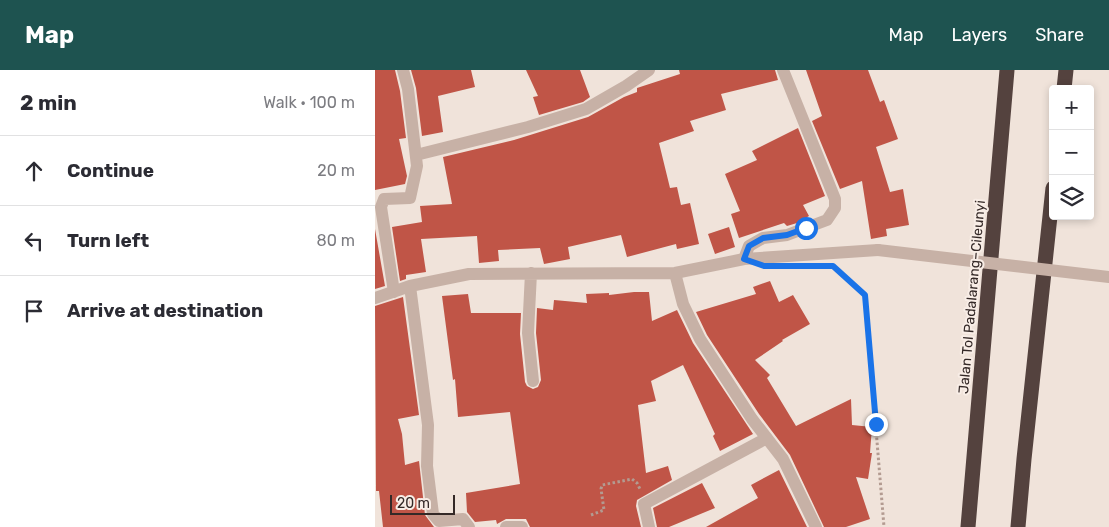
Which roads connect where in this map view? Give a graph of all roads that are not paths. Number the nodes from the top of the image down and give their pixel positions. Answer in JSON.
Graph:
{"nodes":[{"id":1,"x":403,"y":70,"type":"edge"},
{"id":2,"x":649,"y":70,"type":"edge"},
{"id":3,"x":783,"y":70,"type":"edge"},
{"id":4,"x":1007,"y":70,"type":"edge"},
{"id":5,"x":1066,"y":70,"type":"edge"},
{"id":6,"x":1064,"y":85,"type":"edge"},
{"id":7,"x":416,"y":155,"type":"junction"},
{"id":8,"x":1050,"y":220,"type":"edge"},
{"id":9,"x":744,"y":259,"type":"junction"},
{"id":10,"x":675,"y":273,"type":"junction"},
{"id":11,"x":531,"y":274,"type":"junction"},
{"id":12,"x":1109,"y":277,"type":"edge"},
{"id":13,"x":410,"y":286,"type":"junction"},
{"id":14,"x":394,"y":292,"type":"junction"},
{"id":15,"x":375,"y":298,"type":"edge"},
{"id":16,"x":533,"y":381,"type":"dead end"},
{"id":17,"x":767,"y":438,"type":"junction"},
{"id":18,"x":469,"y":527,"type":"edge"},
{"id":19,"x":506,"y":527,"type":"edge"},
{"id":20,"x":521,"y":527,"type":"edge"},
{"id":21,"x":649,"y":527,"type":"edge"},
{"id":22,"x":815,"y":527,"type":"edge"},
{"id":23,"x":968,"y":527,"type":"edge"},
{"id":24,"x":1018,"y":527,"type":"edge"}],
"edges":[{"from":1,"to":7,"type":"street"},
{"from":2,"to":7,"type":"street"},
{"from":3,"to":9,"type":"street"},
{"from":4,"to":23,"type":"highway","name":"Jalan Tol Padalarang–Cileunyi"},
{"from":5,"to":6,"type":"highway"},
{"from":7,"to":14,"type":"street"},
{"from":8,"to":24,"type":"highway"},
{"from":9,"to":10,"type":"street"},
{"from":9,"to":12,"type":"street","bridge":true},
{"from":10,"to":11,"type":"street"},
{"from":10,"to":17,"type":"street"},
{"from":11,"to":13,"type":"street"},
{"from":11,"to":16,"type":"street"},
{"from":13,"to":14,"type":"street"},
{"from":13,"to":18,"type":"street"},
{"from":14,"to":15,"type":"street"},
{"from":17,"to":21,"type":"street"},
{"from":17,"to":22,"type":"street"},
{"from":19,"to":20,"type":"street"}]}
